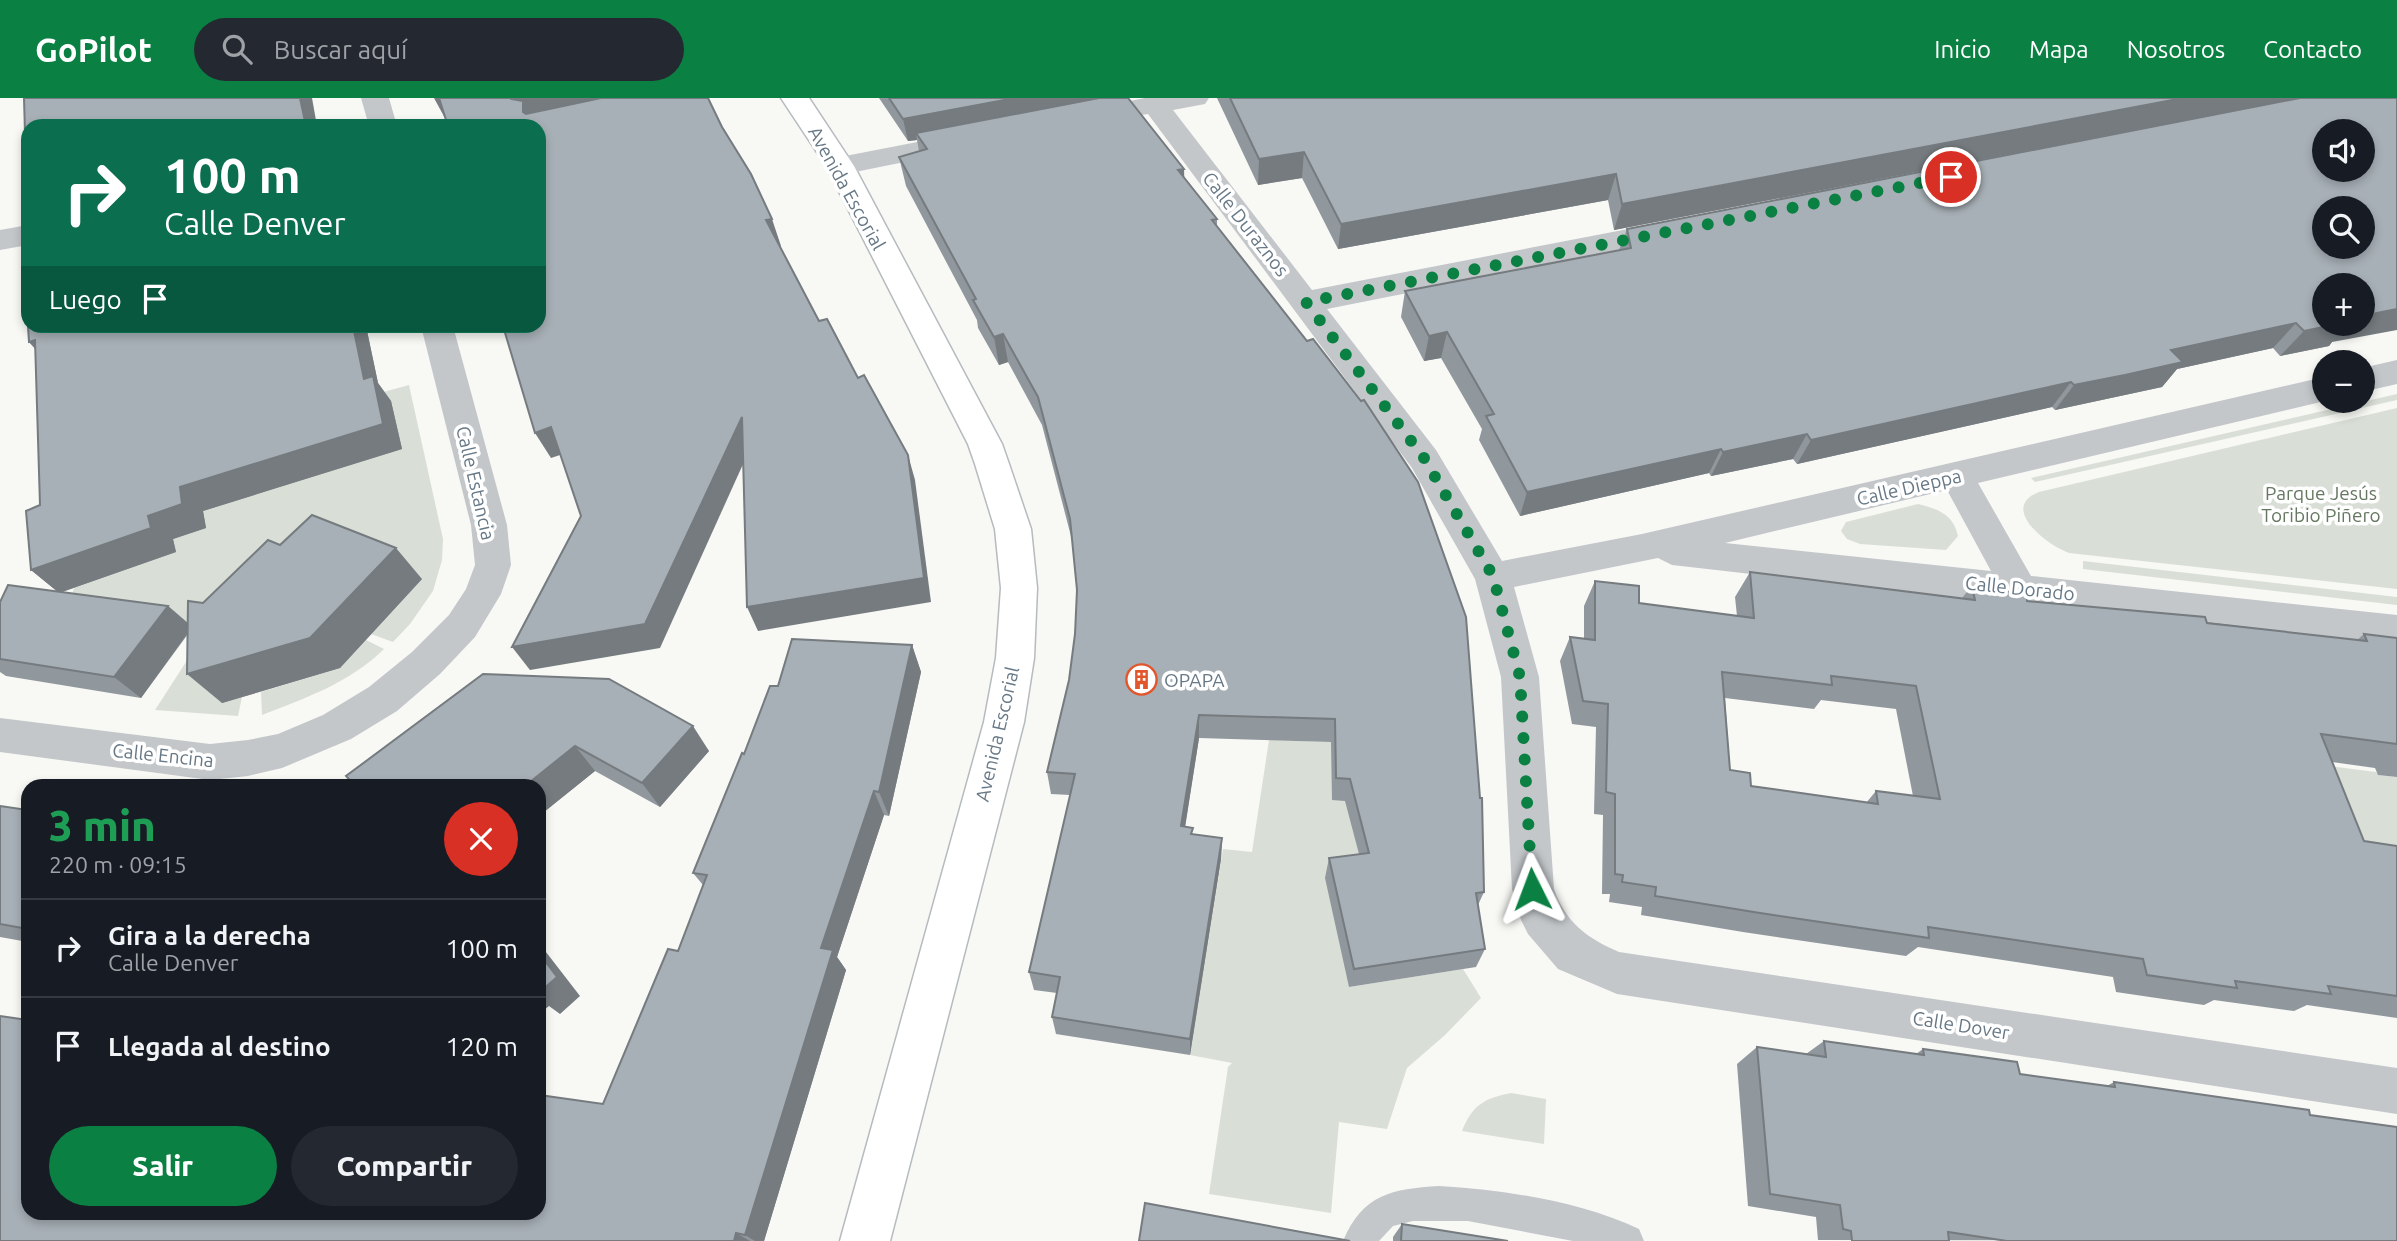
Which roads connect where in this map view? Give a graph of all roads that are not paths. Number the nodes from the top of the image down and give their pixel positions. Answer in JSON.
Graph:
{"nodes":[{"id":1,"x":375,"y":98,"type":"edge"},
{"id":2,"x":795,"y":98,"type":"edge"},
{"id":3,"x":1195,"y":98,"type":"edge"},
{"id":4,"x":1155,"y":105,"type":"junction"},
{"id":5,"x":1114,"y":112,"type":"edge"},
{"id":6,"x":381,"y":119,"type":"edge"},
{"id":7,"x":993,"y":136,"type":"edge"},
{"id":8,"x":839,"y":166,"type":"junction"},
{"id":9,"x":1707,"y":224,"type":"edge"},
{"id":10,"x":21,"y":236,"type":"edge"},
{"id":11,"x":0,"y":240,"type":"edge"},
{"id":12,"x":1306,"y":302,"type":"junction"},
{"id":13,"x":439,"y":333,"type":"edge"},
{"id":14,"x":2397,"y":372,"type":"edge"},
{"id":15,"x":2375,"y":377,"type":"edge"},
{"id":16,"x":2312,"y":392,"type":"edge"},
{"id":17,"x":1957,"y":476,"type":"junction"},
{"id":18,"x":1642,"y":548,"type":"junction"},
{"id":19,"x":1493,"y":576,"type":"junction"},
{"id":20,"x":2019,"y":588,"type":"junction"},
{"id":21,"x":2397,"y":631,"type":"edge"},
{"id":22,"x":426,"y":663,"type":"joint"},
{"id":23,"x":0,"y":735,"type":"edge"},
{"id":24,"x":1543,"y":920,"type":"joint"},
{"id":25,"x":2397,"y":1091,"type":"edge"},
{"id":26,"x":865,"y":1241,"type":"edge"},
{"id":27,"x":1360,"y":1241,"type":"edge"},
{"id":28,"x":1628,"y":1241,"type":"edge"}],
"edges":[{"from":1,"to":6,"type":"street"},
{"from":2,"to":8,"type":"street","name":"Avenida Escorial"},
{"from":3,"to":4,"type":"street"},
{"from":4,"to":5,"type":"street"},
{"from":4,"to":12,"type":"street","name":"Calle Duraznos"},
{"from":7,"to":8,"type":"street"},
{"from":8,"to":26,"type":"street","name":"Avenida Escorial"},
{"from":9,"to":12,"type":"street"},
{"from":10,"to":11,"type":"street"},
{"from":12,"to":19,"type":"street","name":"Calle Duraznos"},
{"from":13,"to":22,"type":"street","name":"Calle Estancia"},
{"from":14,"to":15,"type":"street"},
{"from":16,"to":17,"type":"street","name":"Calle Dieppa"},
{"from":17,"to":18,"type":"street","name":"Calle Dieppa"},
{"from":17,"to":20,"type":"street"},
{"from":18,"to":19,"type":"street","name":"Calle Dieppa"},
{"from":18,"to":20,"type":"street","name":"Calle Dorado"},
{"from":19,"to":24,"type":"street","name":"Calle Duraznos"},
{"from":20,"to":21,"type":"street","name":"Calle Dorado"},
{"from":22,"to":23,"type":"street","name":"Calle Encina"},
{"from":24,"to":25,"type":"street","name":"Calle Dover"},
{"from":27,"to":28,"type":"lane"}]}
